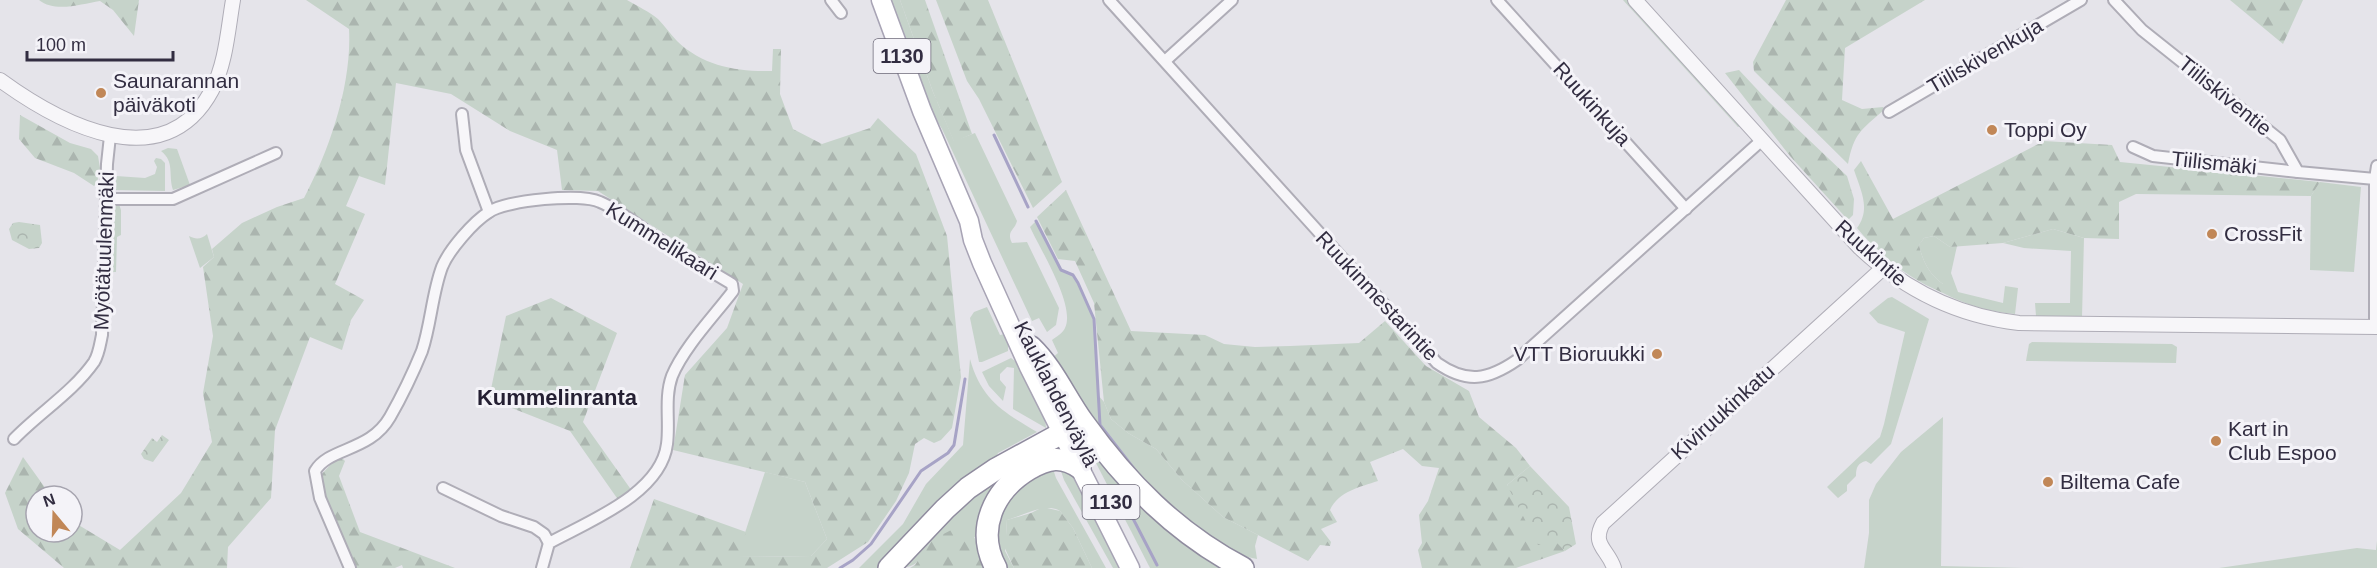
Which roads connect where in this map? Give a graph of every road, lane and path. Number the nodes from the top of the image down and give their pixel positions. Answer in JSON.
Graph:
{"nodes":[{"id":1,"x":233,"y":0,"type":"edge"},
{"id":2,"x":831,"y":0,"type":"edge"},
{"id":3,"x":881,"y":0,"type":"edge"},
{"id":4,"x":1109,"y":0,"type":"edge"},
{"id":5,"x":1232,"y":0,"type":"edge"},
{"id":6,"x":1497,"y":0,"type":"edge"},
{"id":7,"x":1635,"y":0,"type":"edge"},
{"id":8,"x":2081,"y":0,"type":"edge"},
{"id":9,"x":2114,"y":0,"type":"edge"},
{"id":10,"x":841,"y":13,"type":"dead end"},
{"id":11,"x":1165,"y":61,"type":"junction"},
{"id":12,"x":0,"y":80,"type":"edge"},
{"id":13,"x":1889,"y":112,"type":"dead end"},
{"id":14,"x":462,"y":114,"type":"dead end"},
{"id":15,"x":110,"y":136,"type":"junction"},
{"id":16,"x":1762,"y":140,"type":"junction"},
{"id":17,"x":2133,"y":147,"type":"dead end"},
{"id":18,"x":276,"y":153,"type":"dead end"},
{"id":19,"x":2377,"y":166,"type":"edge"},
{"id":20,"x":2298,"y":172,"type":"junction"},
{"id":21,"x":2375,"y":178,"type":"junction"},
{"id":22,"x":106,"y":199,"type":"junction"},
{"id":23,"x":1686,"y":209,"type":"junction"},
{"id":24,"x":489,"y":212,"type":"junction"},
{"id":25,"x":1882,"y":269,"type":"junction"},
{"id":26,"x":2376,"y":327,"type":"edge"},
{"id":27,"x":1036,"y":359,"type":"junction"},
{"id":28,"x":1070,"y":435,"type":"junction"},
{"id":29,"x":14,"y":440,"type":"dead end"},
{"id":30,"x":1080,"y":468,"type":"junction"},
{"id":31,"x":443,"y":488,"type":"dead end"},
{"id":32,"x":549,"y":543,"type":"junction"},
{"id":33,"x":350,"y":568,"type":"edge"},
{"id":34,"x":542,"y":568,"type":"edge"},
{"id":35,"x":888,"y":568,"type":"edge"},
{"id":36,"x":996,"y":568,"type":"edge"},
{"id":37,"x":1130,"y":568,"type":"edge"},
{"id":38,"x":1143,"y":568,"type":"edge"},
{"id":39,"x":1243,"y":568,"type":"edge"},
{"id":40,"x":1614,"y":568,"type":"edge"}],
"edges":[{"from":1,"to":15,"type":"street"},
{"from":2,"to":10,"type":"street"},
{"from":3,"to":27,"type":"main road","name":"Kauklahdenväylä","number":"1130"},
{"from":4,"to":11,"type":"street","name":"Ruukinmestarintie"},
{"from":5,"to":11,"type":"street"},
{"from":6,"to":23,"type":"street","name":"Ruukinkuja"},
{"from":7,"to":16,"type":"street","name":"Ruukintie"},
{"from":8,"to":13,"type":"street","name":"Tiiliskivenkuja"},
{"from":9,"to":20,"type":"street","name":"Tiiliskiventie"},
{"from":11,"to":23,"type":"street","name":"Ruukinmestarintie"},
{"from":12,"to":15,"type":"street"},
{"from":14,"to":24,"type":"street"},
{"from":15,"to":22,"type":"street","name":"Myötätuulenmäki"},
{"from":16,"to":23,"type":"street","name":"Ruukinmestarintie"},
{"from":16,"to":25,"type":"street","name":"Ruukintie"},
{"from":17,"to":20,"type":"street","name":"Tiilismäki"},
{"from":18,"to":22,"type":"street"},
{"from":19,"to":21,"type":"street"},
{"from":20,"to":21,"type":"street"},
{"from":21,"to":26,"type":"street"},
{"from":22,"to":29,"type":"street","name":"Myötätuulenmäki"},
{"from":24,"to":32,"type":"street","name":"Kummelikaari"},
{"from":24,"to":33,"type":"street"},
{"from":25,"to":26,"type":"street","name":"Ruukintie"},
{"from":25,"to":40,"type":"street","name":"Kiviruukinkatu"},
{"from":27,"to":28,"type":"main road","name":"Kauklahdenväylä","number":"1130"},
{"from":27,"to":39,"type":"highway"},
{"from":28,"to":30,"type":"main road","name":"Kauklahdenväylä","number":"1130"},
{"from":28,"to":35,"type":"highway"},
{"from":28,"to":38,"type":"main road","name":"Kauklahdenväylä","number":"1130"},
{"from":30,"to":36,"type":"highway"},
{"from":30,"to":37,"type":"main road","name":"Kauklahdenväylä","number":"1130"},
{"from":31,"to":32,"type":"street"},
{"from":32,"to":34,"type":"street"}]}
